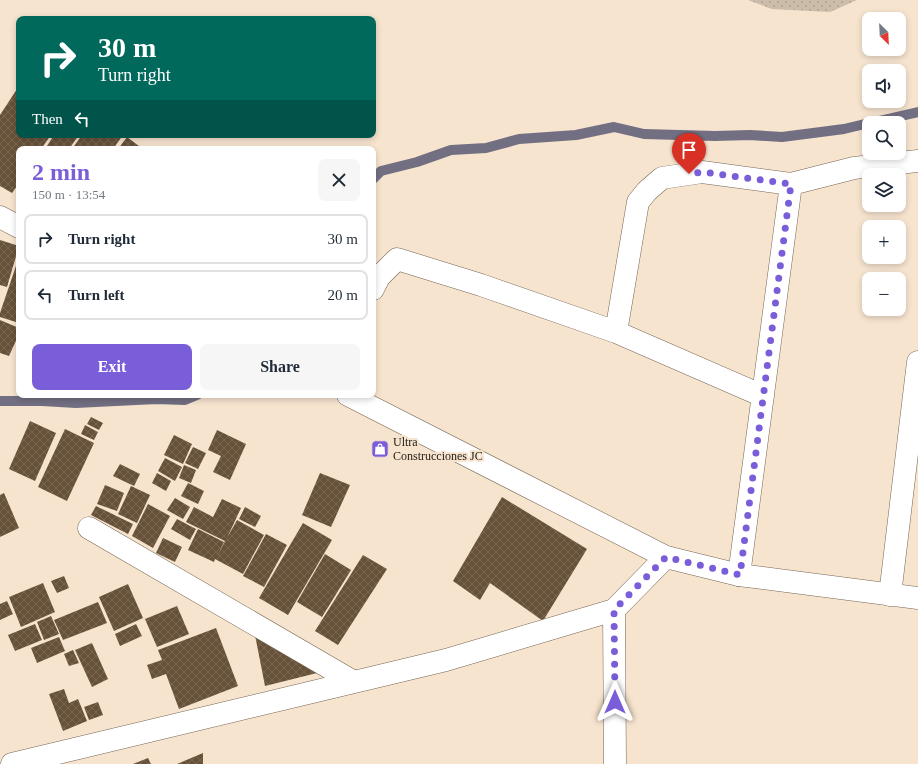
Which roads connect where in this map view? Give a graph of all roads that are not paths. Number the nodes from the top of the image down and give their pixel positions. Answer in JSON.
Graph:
{"nodes":[{"id":1,"x":918,"y":161,"type":"edge"},
{"id":2,"x":791,"y":184,"type":"junction"},
{"id":3,"x":0,"y":217,"type":"edge"},
{"id":4,"x":16,"y":225,"type":"edge"},
{"id":5,"x":376,"y":281,"type":"edge"},
{"id":6,"x":616,"y":332,"type":"junction"},
{"id":7,"x":918,"y":362,"type":"edge"},
{"id":8,"x":763,"y":396,"type":"junction"},
{"id":9,"x":354,"y":398,"type":"edge"},
{"id":10,"x":89,"y":528,"type":"dead end"},
{"id":11,"x":666,"y":557,"type":"junction"},
{"id":12,"x":740,"y":575,"type":"junction"},
{"id":13,"x":890,"y":595,"type":"junction"},
{"id":14,"x":918,"y":598,"type":"edge"},
{"id":15,"x":614,"y":610,"type":"junction"},
{"id":16,"x":354,"y":682,"type":"junction"},
{"id":17,"x":12,"y":764,"type":"edge"},
{"id":18,"x":615,"y":764,"type":"edge"}],
"edges":[{"from":1,"to":2,"type":"street"},
{"from":2,"to":6,"type":"street"},
{"from":2,"to":8,"type":"street"},
{"from":3,"to":4,"type":"street"},
{"from":5,"to":6,"type":"street"},
{"from":6,"to":8,"type":"street"},
{"from":7,"to":13,"type":"street"},
{"from":8,"to":12,"type":"street"},
{"from":9,"to":11,"type":"street"},
{"from":10,"to":16,"type":"street"},
{"from":11,"to":12,"type":"street"},
{"from":11,"to":15,"type":"street"},
{"from":12,"to":13,"type":"street"},
{"from":13,"to":14,"type":"street"},
{"from":15,"to":16,"type":"street"},
{"from":15,"to":18,"type":"street"},
{"from":16,"to":17,"type":"street"}]}
